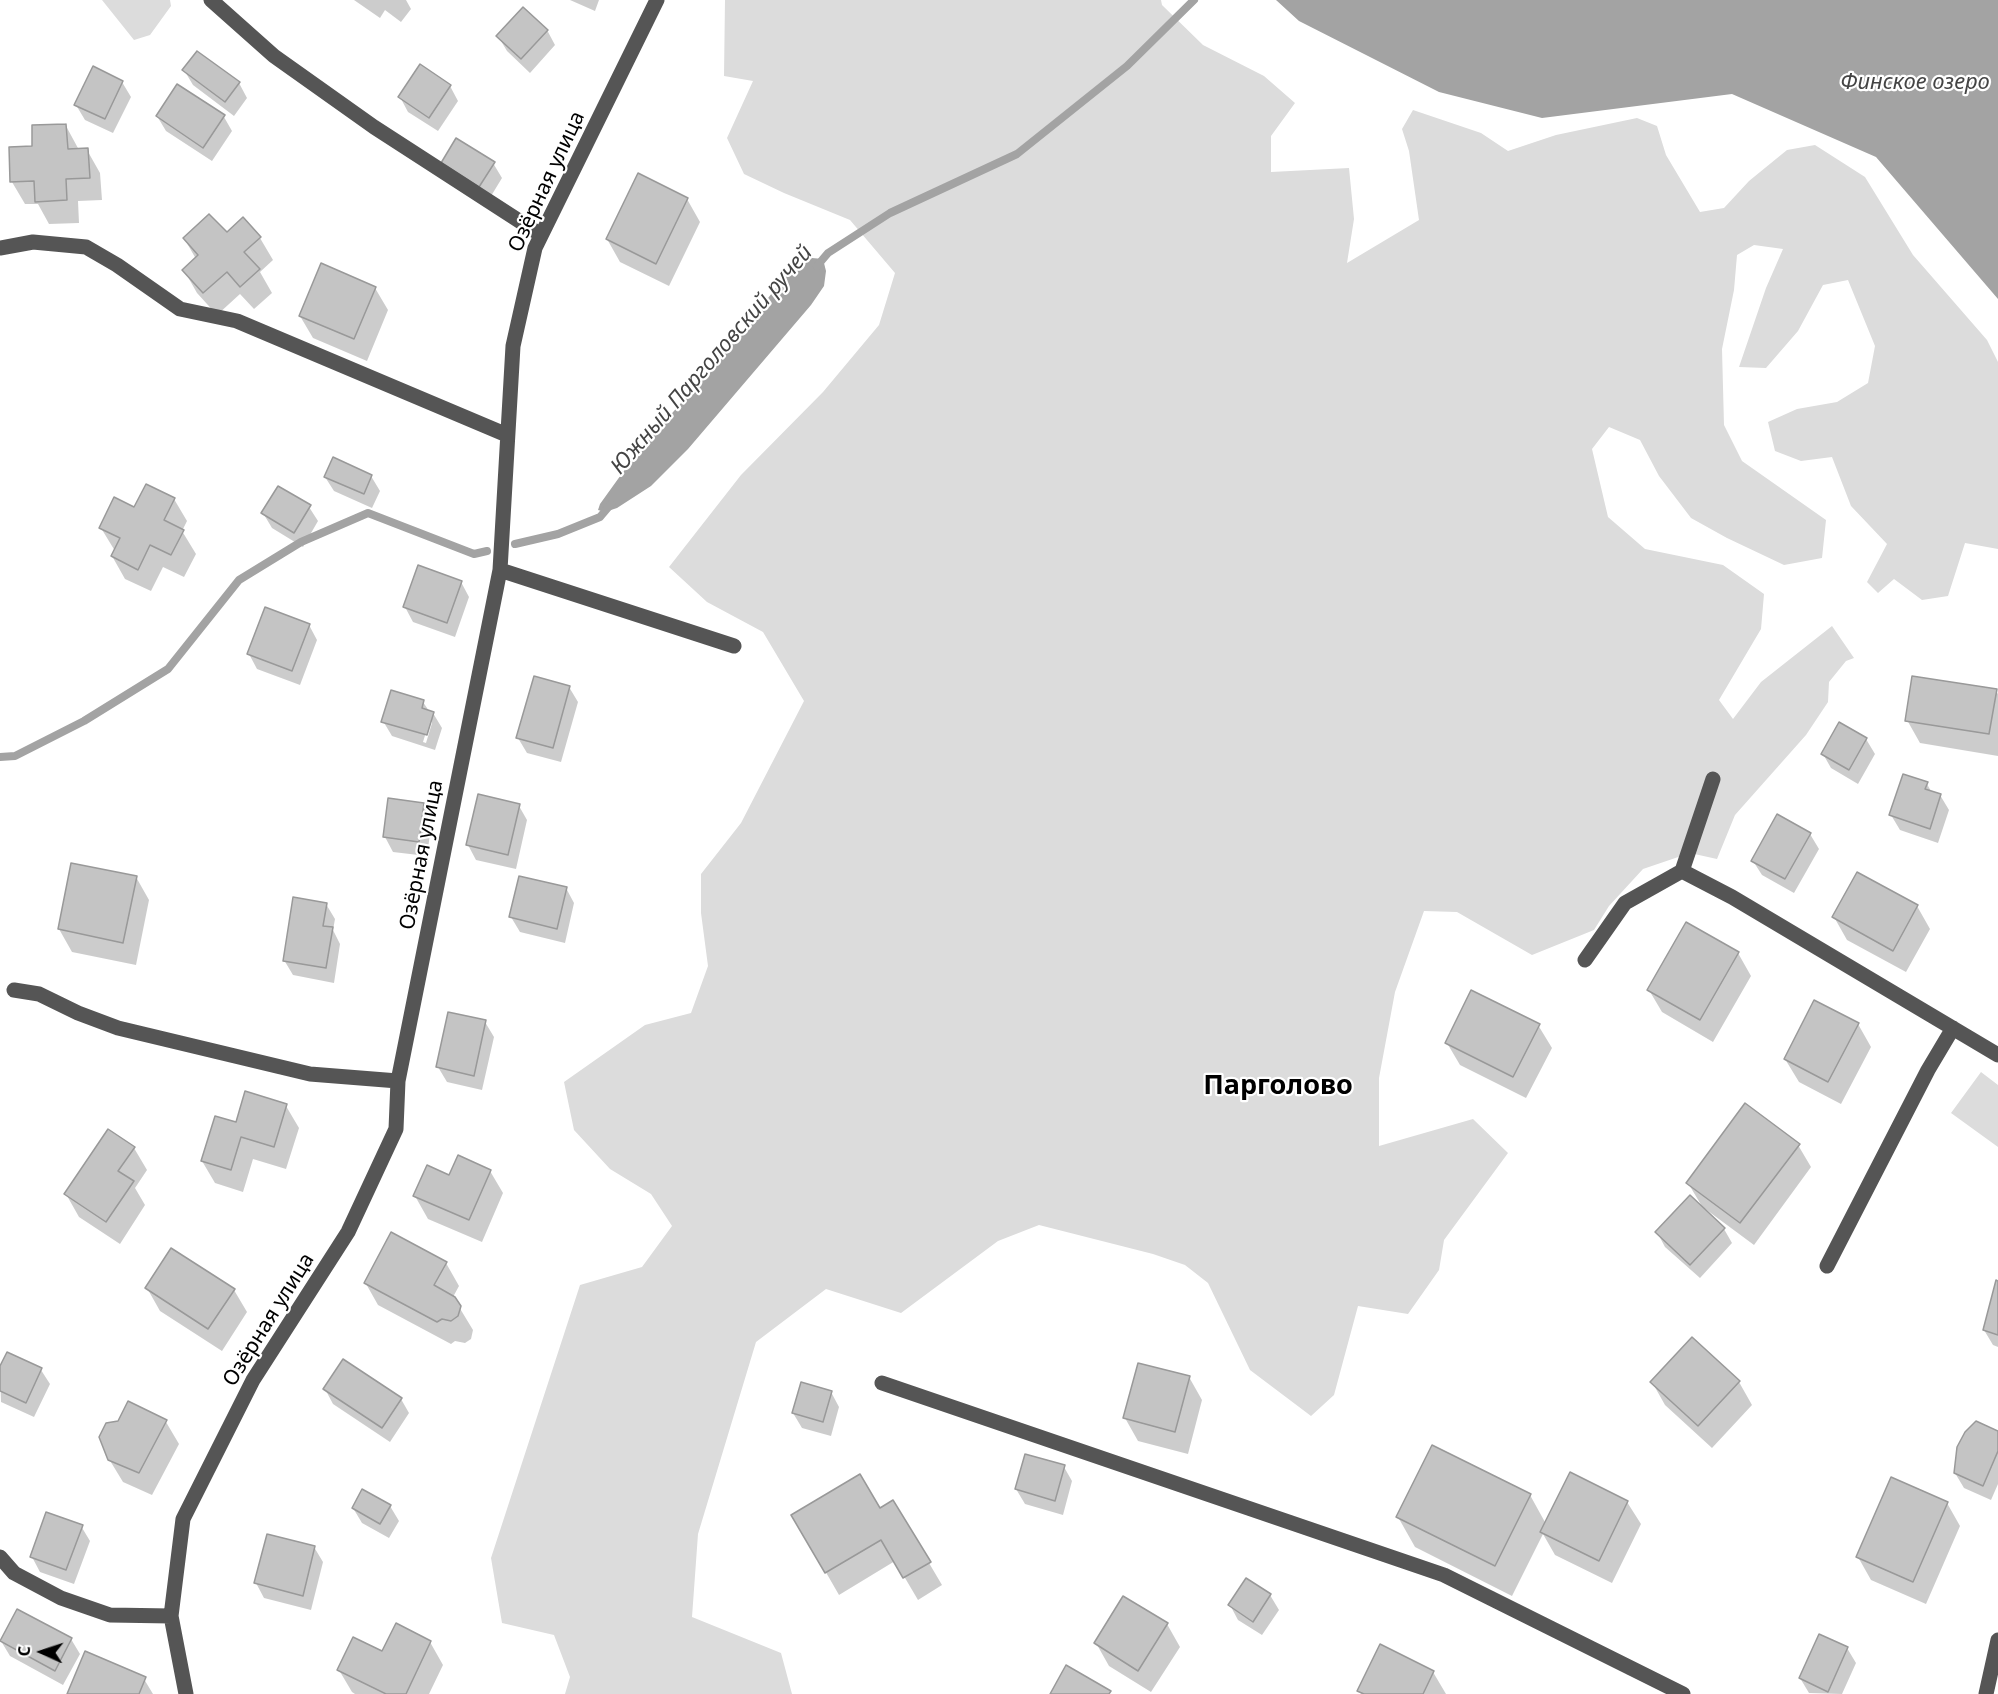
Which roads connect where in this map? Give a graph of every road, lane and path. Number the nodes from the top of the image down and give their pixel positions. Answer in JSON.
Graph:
{"nodes":[{"id":1,"x":210,"y":0,"type":"edge"},
{"id":2,"x":657,"y":0,"type":"edge"},
{"id":3,"x":541,"y":235,"type":"junction"},
{"id":4,"x":0,"y":248,"type":"edge"},
{"id":5,"x":507,"y":435,"type":"junction"},
{"id":6,"x":500,"y":570,"type":"junction"},
{"id":7,"x":734,"y":646,"type":"dead end"},
{"id":8,"x":1713,"y":779,"type":"dead end"},
{"id":9,"x":1682,"y":871,"type":"junction"},
{"id":10,"x":1585,"y":960,"type":"dead end"},
{"id":11,"x":14,"y":990,"type":"dead end"},
{"id":12,"x":1953,"y":1028,"type":"junction"},
{"id":13,"x":1998,"y":1055,"type":"edge"},
{"id":14,"x":398,"y":1081,"type":"junction"},
{"id":15,"x":1827,"y":1266,"type":"dead end"},
{"id":16,"x":882,"y":1383,"type":"dead end"},
{"id":17,"x":0,"y":1557,"type":"edge"},
{"id":18,"x":171,"y":1616,"type":"junction"},
{"id":19,"x":1998,"y":1640,"type":"edge"},
{"id":20,"x":1990,"y":1693,"type":"edge"},
{"id":21,"x":186,"y":1694,"type":"edge"},
{"id":22,"x":1683,"y":1694,"type":"edge"}],
"edges":[{"from":1,"to":3,"type":"street"},
{"from":2,"to":3,"type":"street","name":"Озёрная улица"},
{"from":3,"to":5,"type":"street","name":"Озёрная улица"},
{"from":4,"to":5,"type":"street"},
{"from":5,"to":6,"type":"street","name":"Озёрная улица"},
{"from":6,"to":7,"type":"street"},
{"from":6,"to":14,"type":"street","name":"Озёрная улица"},
{"from":8,"to":9,"type":"street"},
{"from":9,"to":10,"type":"street"},
{"from":9,"to":12,"type":"street"},
{"from":11,"to":14,"type":"street"},
{"from":12,"to":13,"type":"street"},
{"from":12,"to":15,"type":"street"},
{"from":14,"to":18,"type":"street","name":"Озёрная улица"},
{"from":16,"to":22,"type":"street"},
{"from":17,"to":18,"type":"street"},
{"from":18,"to":21,"type":"street","name":"Озёрная улица"},
{"from":19,"to":20,"type":"street"}]}
